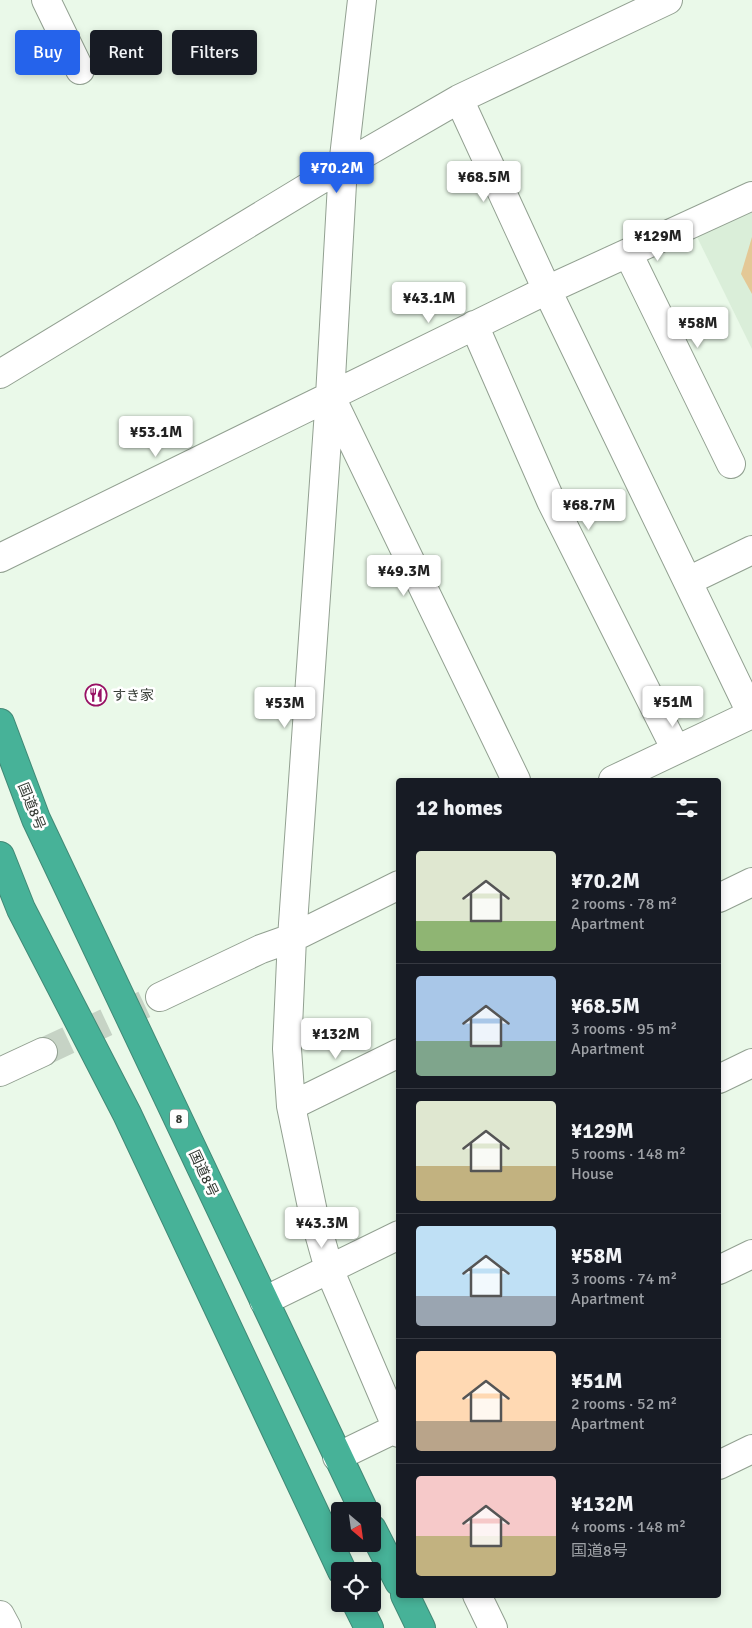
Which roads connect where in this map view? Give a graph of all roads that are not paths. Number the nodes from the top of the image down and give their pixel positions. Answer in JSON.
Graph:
{"nodes":[{"id":1,"x":46,"y":0,"type":"edge"},
{"id":2,"x":362,"y":0,"type":"edge"},
{"id":3,"x":668,"y":0,"type":"edge"},
{"id":4,"x":61,"y":30,"type":"edge"},
{"id":5,"x":459,"y":99,"type":"junction"},
{"id":6,"x":343,"y":166,"type":"junction"},
{"id":7,"x":752,"y":196,"type":"edge"},
{"id":8,"x":628,"y":252,"type":"junction"},
{"id":9,"x":547,"y":290,"type":"junction"},
{"id":10,"x":474,"y":325,"type":"junction"},
{"id":11,"x":0,"y":374,"type":"edge"},
{"id":12,"x":330,"y":396,"type":"junction"},
{"id":13,"x":731,"y":464,"type":"dead end"},
{"id":14,"x":752,"y":550,"type":"edge"},
{"id":15,"x":0,"y":558,"type":"edge"},
{"id":16,"x":688,"y":581,"type":"junction"},
{"id":17,"x":752,"y":714,"type":"edge"},
{"id":18,"x":0,"y":723,"type":"edge"},
{"id":19,"x":676,"y":750,"type":"junction"},
{"id":20,"x":515,"y":778,"type":"edge"},
{"id":21,"x":617,"y":778,"type":"edge"},
{"id":22,"x":0,"y":856,"type":"edge"},
{"id":23,"x":752,"y":882,"type":"edge"},
{"id":24,"x":396,"y":886,"type":"edge"},
{"id":25,"x":721,"y":897,"type":"edge"},
{"id":26,"x":292,"y":938,"type":"junction"},
{"id":27,"x":160,"y":997,"type":"tunnel mouth"},
{"id":28,"x":43,"y":1052,"type":"tunnel mouth"},
{"id":29,"x":396,"y":1054,"type":"edge"},
{"id":30,"x":752,"y":1063,"type":"edge"},
{"id":31,"x":0,"y":1072,"type":"edge"},
{"id":32,"x":721,"y":1078,"type":"edge"},
{"id":33,"x":291,"y":1106,"type":"junction"},
{"id":34,"x":396,"y":1237,"type":"edge"},
{"id":35,"x":752,"y":1254,"type":"edge"},
{"id":36,"x":330,"y":1269,"type":"junction"},
{"id":37,"x":721,"y":1269,"type":"edge"},
{"id":38,"x":264,"y":1301,"type":"junction"},
{"id":39,"x":396,"y":1425,"type":"edge"},
{"id":40,"x":396,"y":1431,"type":"edge"},
{"id":41,"x":752,"y":1449,"type":"edge"},
{"id":42,"x":337,"y":1457,"type":"junction"},
{"id":43,"x":721,"y":1464,"type":"edge"},
{"id":44,"x":360,"y":1502,"type":"edge"},
{"id":45,"x":381,"y":1547,"type":"edge"},
{"id":46,"x":338,"y":1562,"type":"edge"},
{"id":47,"x":396,"y":1576,"type":"edge"},
{"id":48,"x":406,"y":1598,"type":"edge"},
{"id":49,"x":478,"y":1598,"type":"edge"},
{"id":50,"x":361,"y":1612,"type":"edge"},
{"id":51,"x":0,"y":1615,"type":"edge"},
{"id":52,"x":7,"y":1628,"type":"edge"},
{"id":53,"x":369,"y":1628,"type":"edge"},
{"id":54,"x":421,"y":1628,"type":"edge"},
{"id":55,"x":493,"y":1628,"type":"edge"}],
"edges":[{"from":1,"to":4,"type":"street"},
{"from":2,"to":6,"type":"street"},
{"from":3,"to":5,"type":"street"},
{"from":5,"to":6,"type":"street"},
{"from":5,"to":9,"type":"street"},
{"from":6,"to":11,"type":"street"},
{"from":6,"to":12,"type":"street"},
{"from":7,"to":8,"type":"street"},
{"from":8,"to":9,"type":"street"},
{"from":8,"to":13,"type":"street"},
{"from":9,"to":10,"type":"street"},
{"from":9,"to":16,"type":"street"},
{"from":10,"to":12,"type":"street"},
{"from":10,"to":19,"type":"street"},
{"from":12,"to":15,"type":"street"},
{"from":12,"to":20,"type":"street"},
{"from":12,"to":26,"type":"street"},
{"from":14,"to":16,"type":"street"},
{"from":16,"to":17,"type":"street"},
{"from":17,"to":19,"type":"street"},
{"from":18,"to":38,"type":"highway","name":"国道8号","number":"8"},
{"from":19,"to":21,"type":"street"},
{"from":22,"to":46,"type":"highway"},
{"from":23,"to":25,"type":"street"},
{"from":24,"to":26,"type":"street"},
{"from":26,"to":27,"type":"street"},
{"from":26,"to":33,"type":"street"},
{"from":28,"to":31,"type":"street"},
{"from":29,"to":33,"type":"street"},
{"from":30,"to":32,"type":"street"},
{"from":33,"to":36,"type":"street"},
{"from":34,"to":36,"type":"street"},
{"from":35,"to":37,"type":"street"},
{"from":36,"to":38,"type":"street"},
{"from":36,"to":39,"type":"street"},
{"from":38,"to":42,"type":"highway","name":"国道8号","number":"8"},
{"from":40,"to":42,"type":"street"},
{"from":41,"to":43,"type":"street"},
{"from":42,"to":44,"type":"highway","name":"国道8号","number":"8"},
{"from":45,"to":47,"type":"highway"},
{"from":48,"to":54,"type":"highway"},
{"from":49,"to":55,"type":"street"},
{"from":50,"to":53,"type":"highway"},
{"from":51,"to":52,"type":"street"}]}
